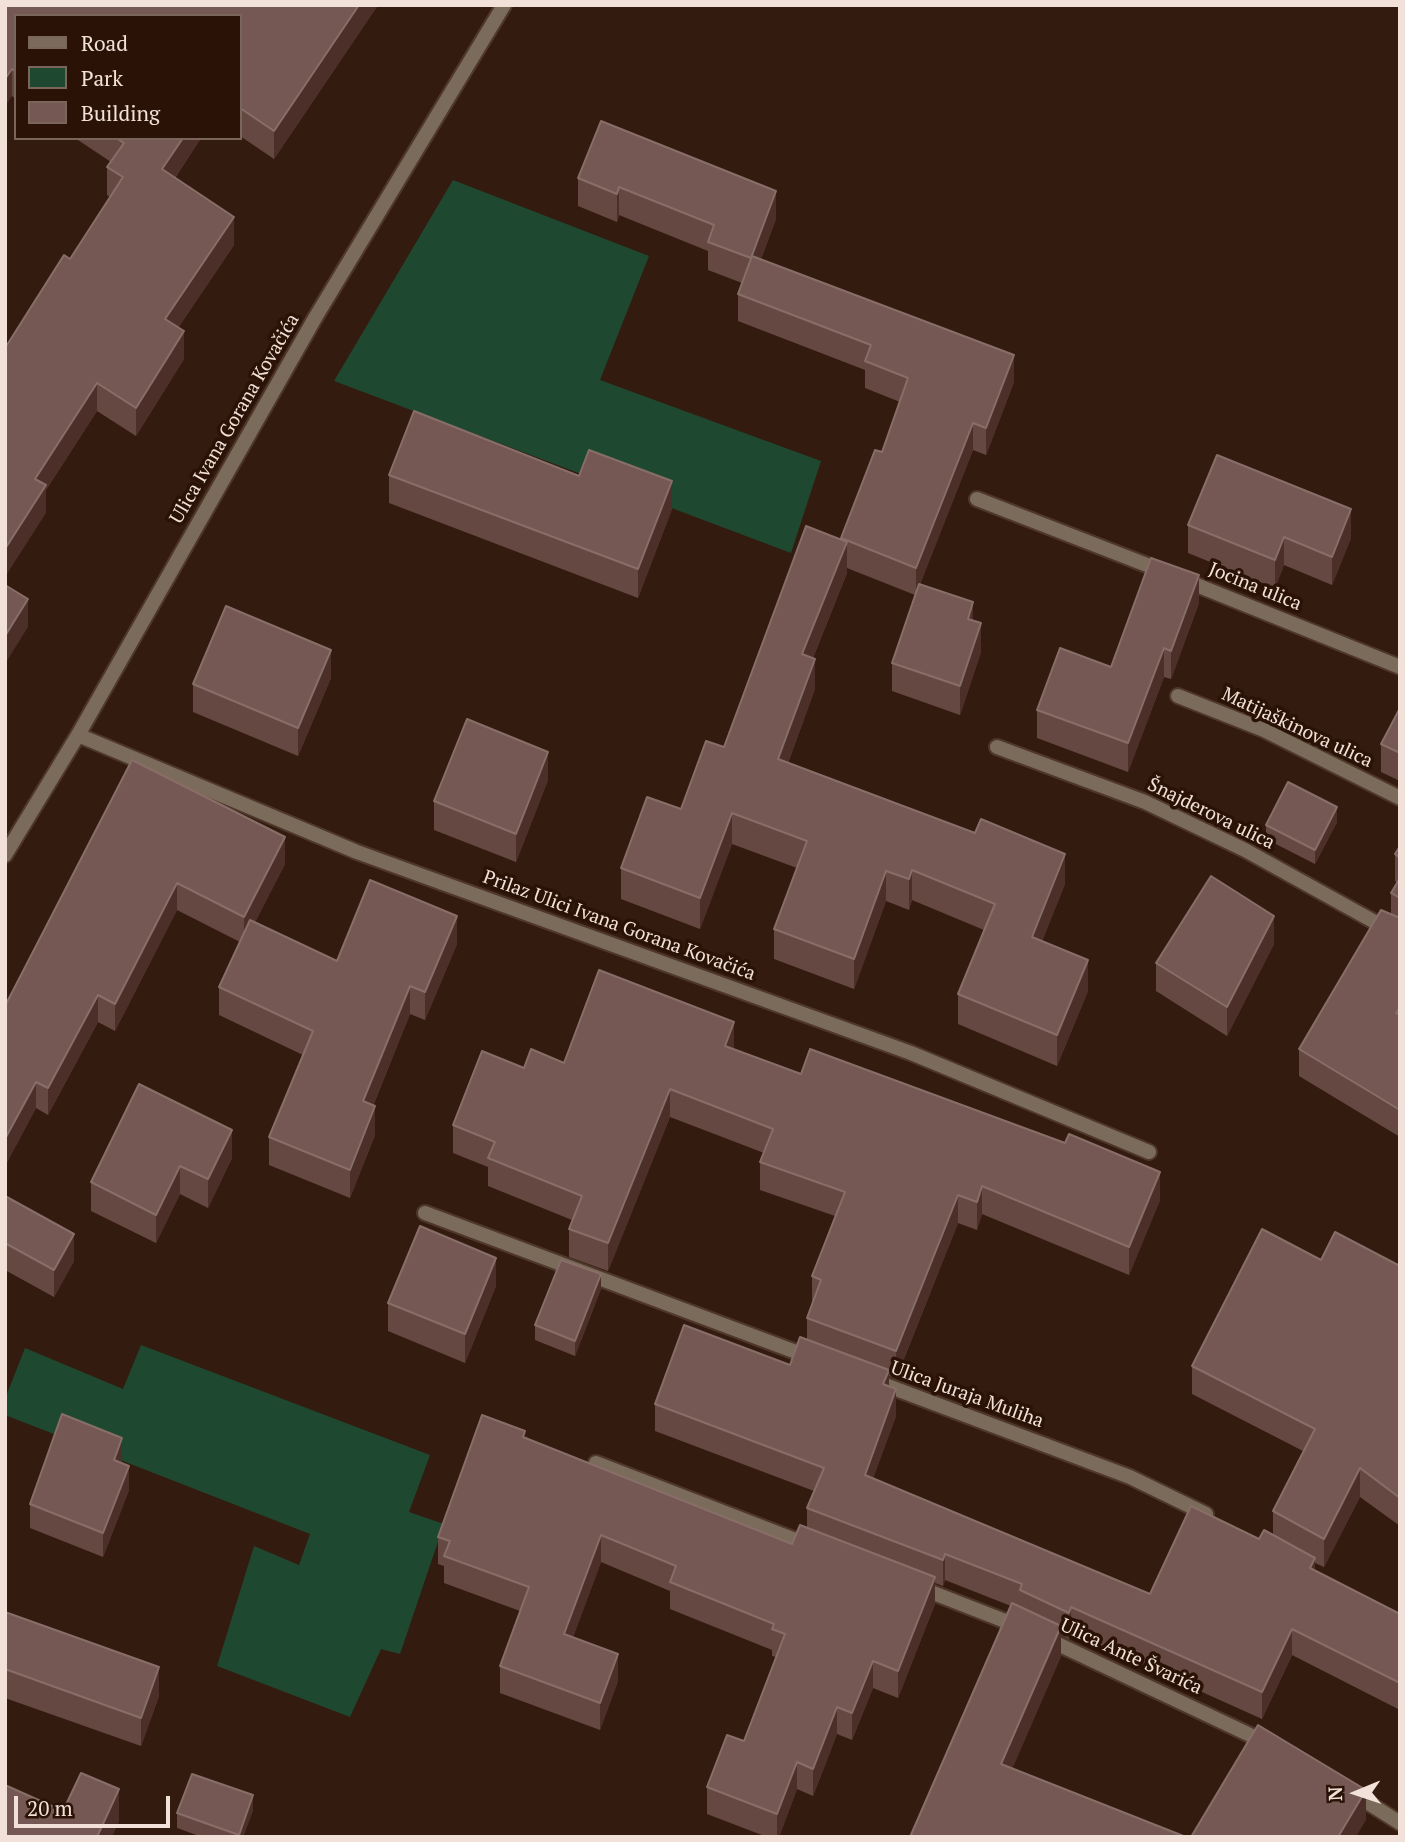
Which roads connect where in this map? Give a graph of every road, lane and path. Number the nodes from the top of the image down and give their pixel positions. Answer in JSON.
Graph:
{"nodes":[{"id":1,"x":504,"y":5,"type":"edge"},
{"id":2,"x":977,"y":499,"type":"dead end"},
{"id":3,"x":1400,"y":667,"type":"edge"},
{"id":4,"x":1178,"y":695,"type":"dead end"},
{"id":5,"x":78,"y":735,"type":"junction"},
{"id":6,"x":997,"y":747,"type":"dead end"},
{"id":7,"x":1400,"y":798,"type":"edge"},
{"id":8,"x":5,"y":855,"type":"edge"},
{"id":9,"x":1400,"y":936,"type":"edge"},
{"id":10,"x":1149,"y":1152,"type":"dead end"},
{"id":11,"x":425,"y":1213,"type":"dead end"},
{"id":12,"x":823,"y":1362,"type":"edge"},
{"id":13,"x":862,"y":1377,"type":"edge"},
{"id":14,"x":596,"y":1463,"type":"edge"},
{"id":15,"x":1215,"y":1518,"type":"edge"},
{"id":16,"x":831,"y":1554,"type":"edge"},
{"id":17,"x":910,"y":1584,"type":"edge"},
{"id":18,"x":1276,"y":1748,"type":"edge"},
{"id":19,"x":1342,"y":1787,"type":"edge"},
{"id":20,"x":1400,"y":1823,"type":"edge"}],
"edges":[{"from":1,"to":5,"type":"street","name":"Ulica Ivana Gorana Kovačića"},
{"from":2,"to":3,"type":"street","name":"Jocina ulica"},
{"from":4,"to":7,"type":"street","name":"Matijaškinova ulica"},
{"from":5,"to":8,"type":"street","name":"Ulica Ivana Gorana Kovačića"},
{"from":5,"to":10,"type":"street","name":"Prilaz Ulici Ivana Gorana Kovačića"},
{"from":6,"to":9,"type":"street","name":"Šnajderova ulica"},
{"from":11,"to":12,"type":"street"},
{"from":13,"to":15,"type":"street","name":"Ulica Juraja Muliha"},
{"from":14,"to":16,"type":"street"},
{"from":17,"to":18,"type":"street","name":"Ulica Ante Švarića"},
{"from":19,"to":20,"type":"street"}]}
